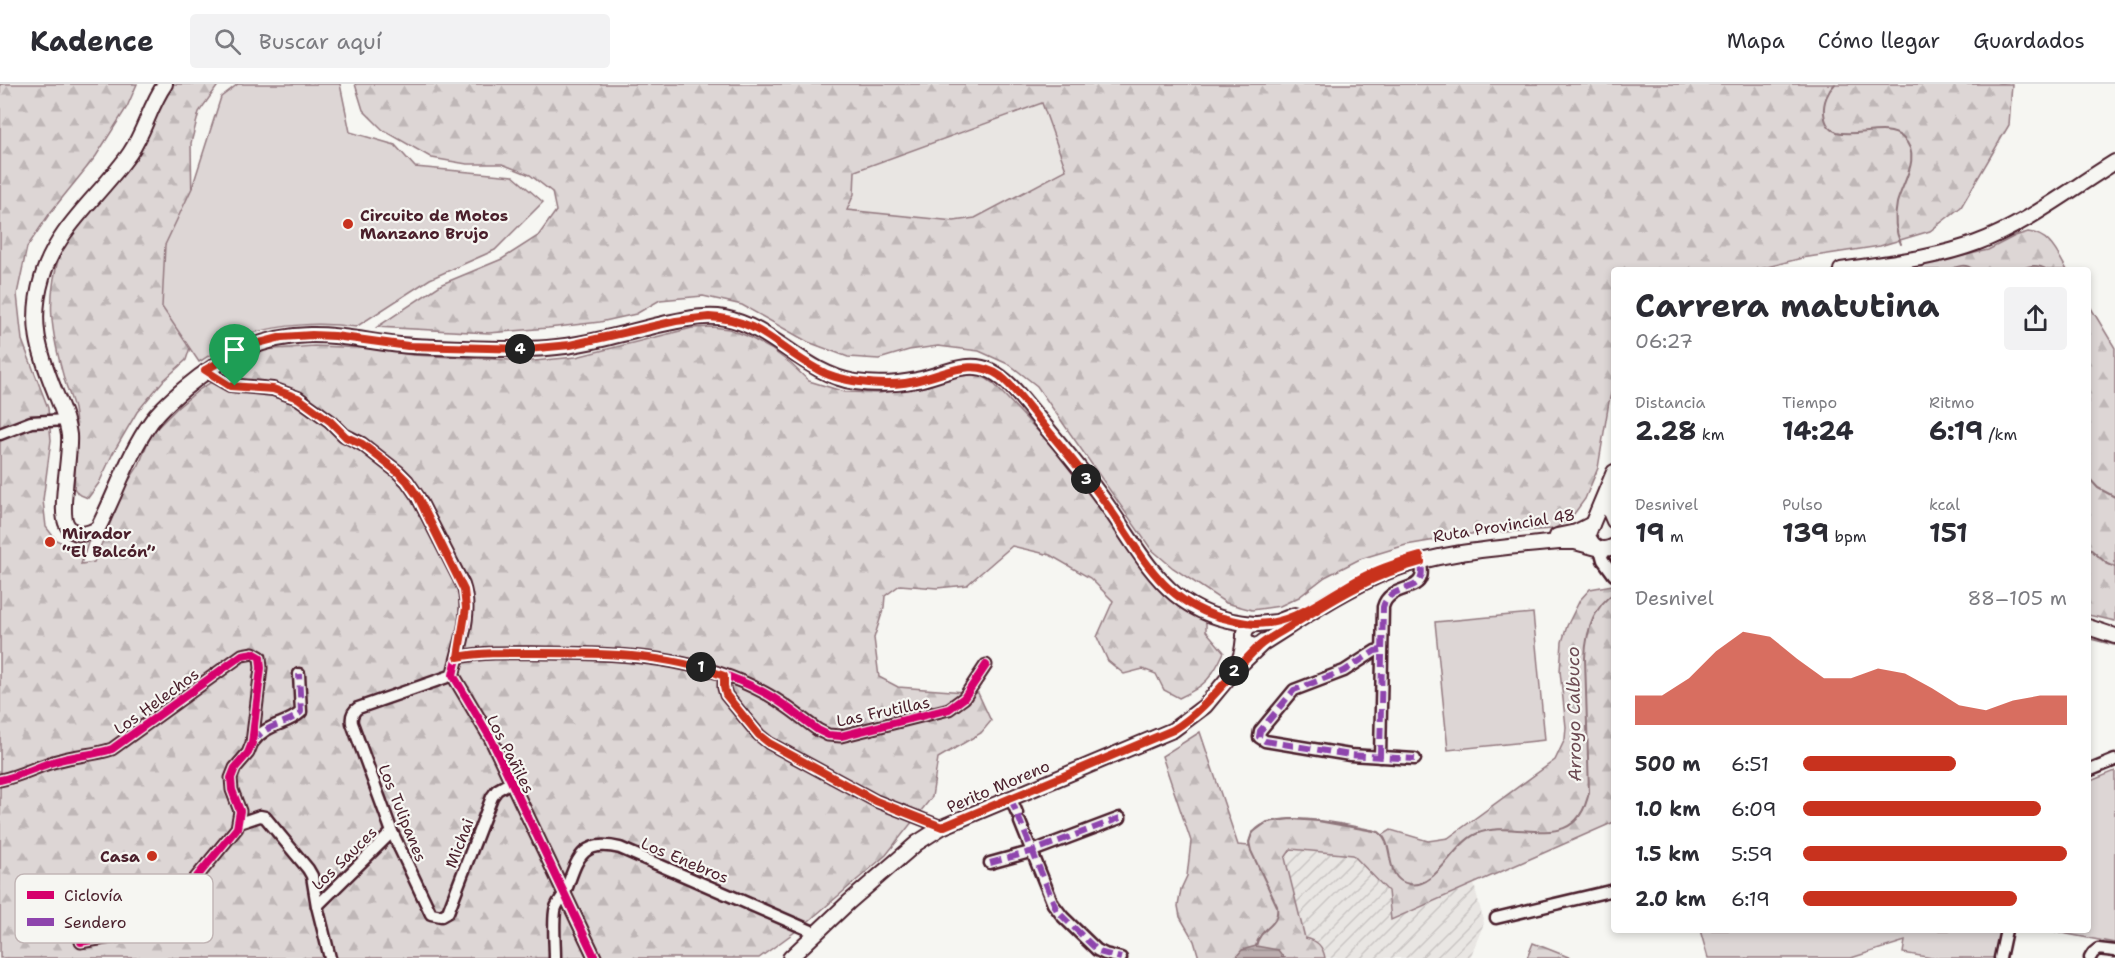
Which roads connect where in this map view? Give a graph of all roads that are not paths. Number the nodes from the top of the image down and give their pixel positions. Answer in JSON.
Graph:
{"nodes":[{"id":1,"x":165,"y":84,"type":"edge"},
{"id":2,"x":2115,"y":162,"type":"edge"},
{"id":3,"x":1859,"y":267,"type":"edge"},
{"id":4,"x":205,"y":370,"type":"junction"},
{"id":5,"x":66,"y":420,"type":"junction"},
{"id":6,"x":0,"y":434,"type":"edge"},
{"id":7,"x":1611,"y":480,"type":"edge"},
{"id":8,"x":1611,"y":485,"type":"edge"},
{"id":9,"x":1611,"y":514,"type":"edge"},
{"id":10,"x":1611,"y":520,"type":"edge"},
{"id":11,"x":1593,"y":523,"type":"junction"},
{"id":12,"x":1604,"y":547,"type":"edge"},
{"id":13,"x":1420,"y":559,"type":"junction"},
{"id":14,"x":1611,"y":571,"type":"edge"},
{"id":15,"x":1206,"y":613,"type":"junction"},
{"id":16,"x":1255,"y":624,"type":"junction"},
{"id":17,"x":2091,"y":626,"type":"edge"},
{"id":18,"x":2091,"y":627,"type":"edge"},
{"id":19,"x":2115,"y":628,"type":"edge"},
{"id":20,"x":2115,"y":636,"type":"edge"},
{"id":21,"x":1252,"y":642,"type":"junction"},
{"id":22,"x":1382,"y":646,"type":"junction"},
{"id":23,"x":458,"y":657,"type":"junction"},
{"id":24,"x":986,"y":665,"type":"dead end"},
{"id":25,"x":299,"y":674,"type":"dead end"},
{"id":26,"x":453,"y":675,"type":"junction"},
{"id":27,"x":724,"y":676,"type":"junction"},
{"id":28,"x":252,"y":744,"type":"junction"},
{"id":29,"x":1380,"y":757,"type":"junction"},
{"id":30,"x":1415,"y":759,"type":"dead end"},
{"id":31,"x":2115,"y":760,"type":"edge"},
{"id":32,"x":2091,"y":770,"type":"edge"},
{"id":33,"x":0,"y":780,"type":"edge"},
{"id":34,"x":511,"y":782,"type":"junction"},
{"id":35,"x":1011,"y":799,"type":"junction"},
{"id":36,"x":1120,"y":818,"type":"dead end"},
{"id":37,"x":239,"y":823,"type":"junction"},
{"id":38,"x":942,"y":827,"type":"junction"},
{"id":39,"x":392,"y":832,"type":"junction"},
{"id":40,"x":1032,"y":851,"type":"junction"},
{"id":41,"x":990,"y":863,"type":"dead end"},
{"id":42,"x":200,"y":874,"type":"edge"},
{"id":43,"x":1611,"y":891,"type":"edge"},
{"id":44,"x":565,"y":894,"type":"junction"},
{"id":45,"x":317,"y":906,"type":"junction"},
{"id":46,"x":437,"y":916,"type":"joint"},
{"id":47,"x":1496,"y":918,"type":"dead end"},
{"id":48,"x":816,"y":933,"type":"junction"},
{"id":49,"x":2005,"y":933,"type":"edge"},
{"id":50,"x":2115,"y":951,"type":"edge"},
{"id":51,"x":1095,"y":954,"type":"edge"},
{"id":52,"x":2093,"y":954,"type":"edge"},
{"id":53,"x":330,"y":958,"type":"edge"},
{"id":54,"x":555,"y":958,"type":"edge"},
{"id":55,"x":595,"y":958,"type":"edge"},
{"id":56,"x":790,"y":958,"type":"edge"},
{"id":57,"x":1121,"y":958,"type":"edge"},
{"id":58,"x":2000,"y":958,"type":"edge"}],
"edges":[{"from":1,"to":5,"type":"main road","name":"Ruta Provincial 48"},
{"from":2,"to":3,"type":"main road"},
{"from":4,"to":5,"type":"main road","name":"Ruta Provincial 48"},
{"from":4,"to":15,"type":"main road","name":"Ruta Provincial 48"},
{"from":4,"to":23,"type":"street"},
{"from":5,"to":6,"type":"street"},
{"from":7,"to":11,"type":"main road"},
{"from":8,"to":9,"type":"main road"},
{"from":10,"to":11,"type":"main road","name":"Ruta Provincial 48"},
{"from":11,"to":12,"type":"main road","name":"Ruta Provincial 48"},
{"from":11,"to":13,"type":"main road","name":"Ruta Provincial 48"},
{"from":12,"to":13,"type":"main road","name":"Ruta Provincial 48"},
{"from":12,"to":14,"type":"street"},
{"from":13,"to":16,"type":"main road","name":"Ruta Provincial 48"},
{"from":13,"to":21,"type":"main road","name":"Ruta Provincial 48"},
{"from":13,"to":22,"type":"street"},
{"from":15,"to":16,"type":"main road","name":"Ruta Provincial 48"},
{"from":15,"to":21,"type":"main road","name":"Ruta Provincial 48"},
{"from":16,"to":21,"type":"main road"},
{"from":16,"to":21,"type":"main road"},
{"from":17,"to":19,"type":"main road"},
{"from":18,"to":20,"type":"main road"},
{"from":21,"to":35,"type":"main road","name":"Perito Moreno"},
{"from":22,"to":29,"type":"street"},
{"from":22,"to":29,"type":"street"},
{"from":23,"to":26,"type":"street"},
{"from":23,"to":27,"type":"street","name":"Las Frutillas"},
{"from":24,"to":27,"type":"street","name":"Las Frutillas"},
{"from":25,"to":28,"type":"street"},
{"from":26,"to":34,"type":"street","name":"Los Pañiles"},
{"from":26,"to":39,"type":"street","name":"Los Tulipanes"},
{"from":27,"to":38,"type":"street"},
{"from":28,"to":33,"type":"street","name":"Los Helechos"},
{"from":28,"to":37,"type":"street"},
{"from":29,"to":30,"type":"street"},
{"from":31,"to":32,"type":"street"},
{"from":34,"to":44,"type":"street","name":"Los Pañiles"},
{"from":34,"to":46,"type":"street","name":"Michai"},
{"from":35,"to":38,"type":"main road","name":"Perito Moreno"},
{"from":35,"to":40,"type":"street"},
{"from":36,"to":40,"type":"street"},
{"from":37,"to":42,"type":"street"},
{"from":37,"to":45,"type":"street"},
{"from":38,"to":48,"type":"main road","name":"Perito Moreno"},
{"from":39,"to":45,"type":"street","name":"Los Sauces"},
{"from":39,"to":46,"type":"street","name":"Los Tulipanes"},
{"from":40,"to":41,"type":"street"},
{"from":40,"to":51,"type":"street"},
{"from":43,"to":47,"type":"street"},
{"from":44,"to":48,"type":"street","name":"Los Enebros"},
{"from":44,"to":54,"type":"street"},
{"from":44,"to":55,"type":"street","name":"Los Pañiles"},
{"from":45,"to":53,"type":"street"},
{"from":48,"to":56,"type":"main road","name":"Perito Moreno"},
{"from":49,"to":58,"type":"street"},
{"from":50,"to":52,"type":"street"},
{"from":51,"to":57,"type":"street"}]}
